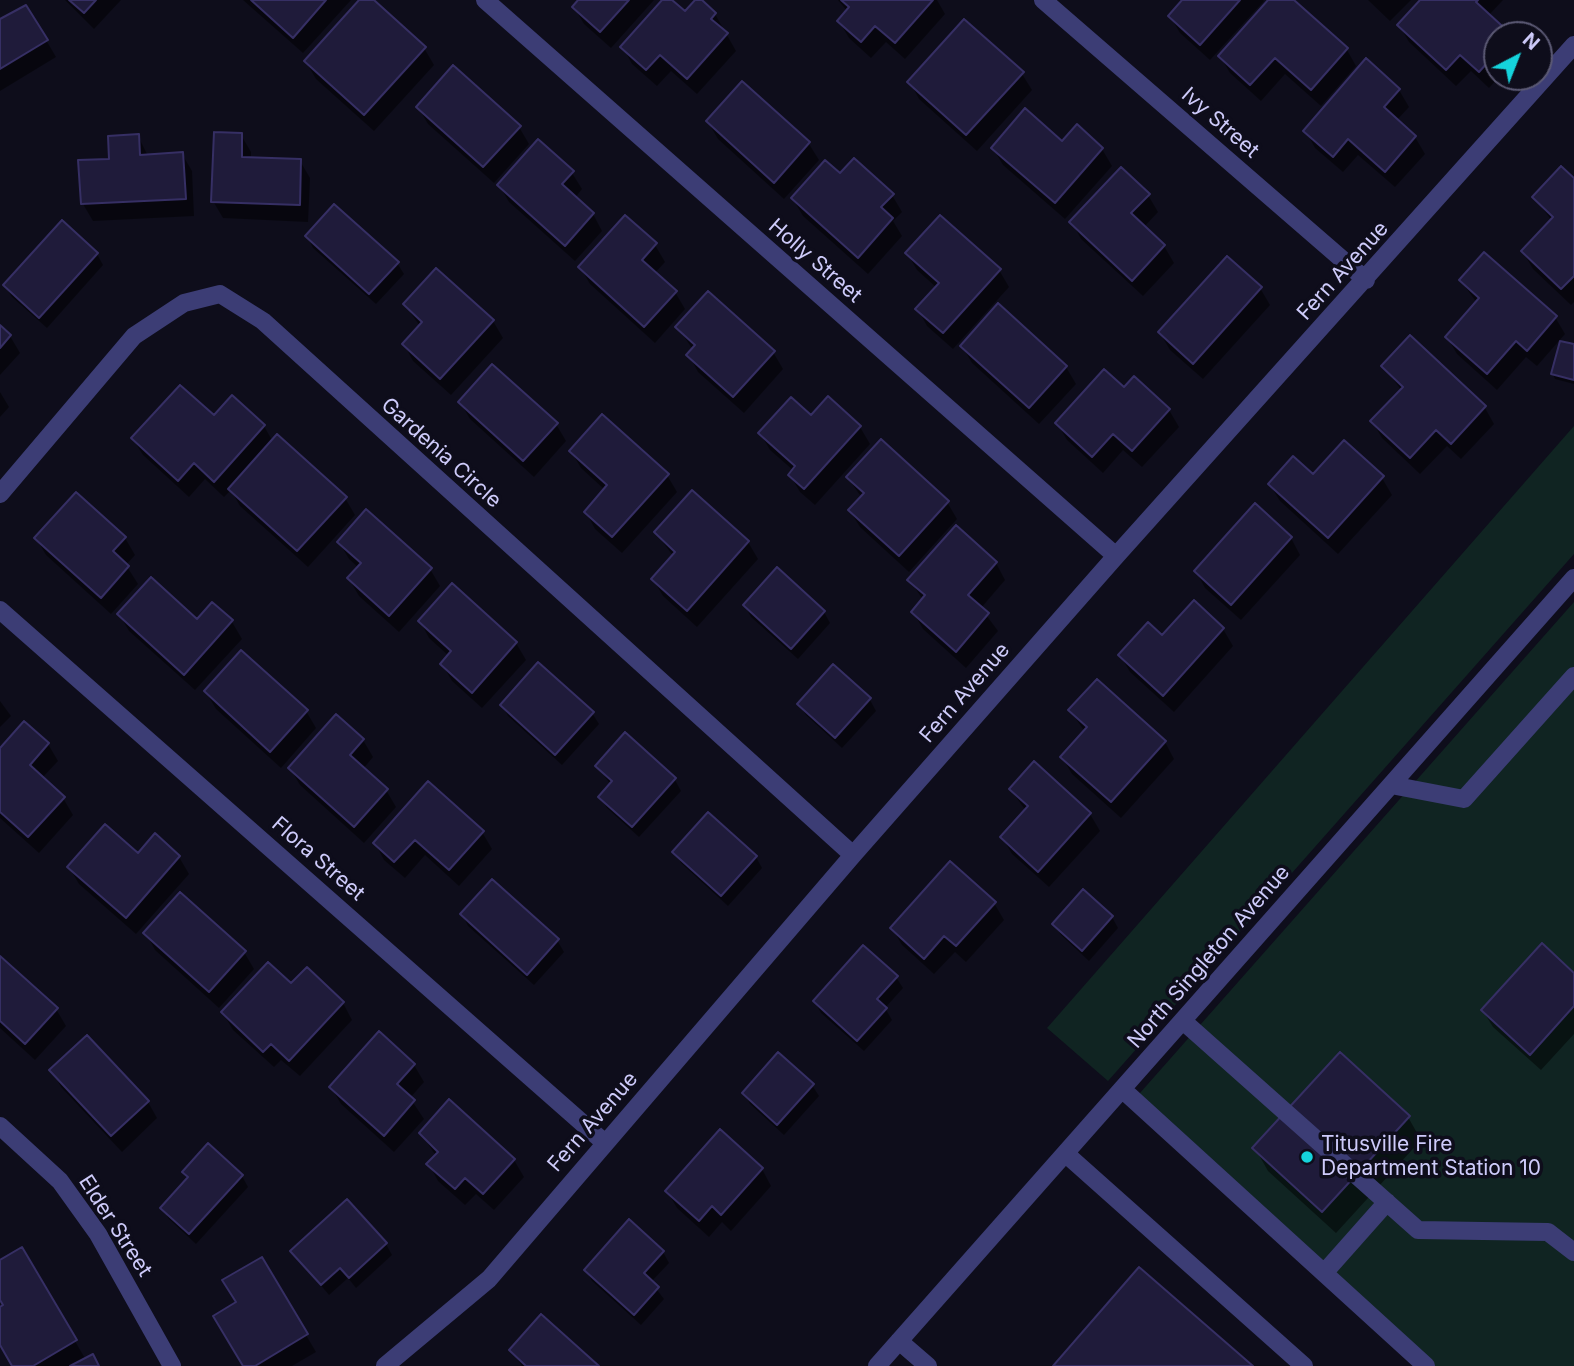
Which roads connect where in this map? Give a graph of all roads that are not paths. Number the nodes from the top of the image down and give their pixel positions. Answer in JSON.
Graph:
{"nodes":[{"id":1,"x":485,"y":0,"type":"edge"},
{"id":2,"x":1043,"y":0,"type":"edge"},
{"id":3,"x":1574,"y":45,"type":"edge"},
{"id":4,"x":1366,"y":280,"type":"junction"},
{"id":5,"x":0,"y":494,"type":"edge"},
{"id":6,"x":1116,"y":556,"type":"junction"},
{"id":7,"x":1574,"y":578,"type":"edge"},
{"id":8,"x":0,"y":610,"type":"edge"},
{"id":9,"x":1574,"y":676,"type":"edge"},
{"id":10,"x":1391,"y":785,"type":"junction"},
{"id":11,"x":853,"y":855,"type":"junction"},
{"id":12,"x":1183,"y":1021,"type":"junction"},
{"id":13,"x":1122,"y":1089,"type":"junction"},
{"id":14,"x":0,"y":1126,"type":"edge"},
{"id":15,"x":605,"y":1143,"type":"junction"},
{"id":16,"x":1066,"y":1154,"type":"junction"},
{"id":17,"x":1387,"y":1202,"type":"junction"},
{"id":18,"x":1574,"y":1252,"type":"edge"},
{"id":19,"x":1324,"y":1273,"type":"junction"},
{"id":20,"x":899,"y":1341,"type":"junction"},
{"id":21,"x":172,"y":1366,"type":"edge"},
{"id":22,"x":386,"y":1366,"type":"edge"},
{"id":23,"x":877,"y":1366,"type":"edge"},
{"id":24,"x":928,"y":1366,"type":"edge"},
{"id":25,"x":1304,"y":1366,"type":"edge"},
{"id":26,"x":1426,"y":1366,"type":"edge"}],
"edges":[{"from":1,"to":6,"type":"street","name":"Holly Street"},
{"from":2,"to":4,"type":"street","name":"Ivy Street"},
{"from":3,"to":4,"type":"street","name":"Fern Avenue"},
{"from":4,"to":6,"type":"street","name":"Fern Avenue"},
{"from":5,"to":11,"type":"street","name":"Gardenia Circle"},
{"from":6,"to":11,"type":"street","name":"Fern Avenue"},
{"from":7,"to":10,"type":"street","name":"North Singleton Avenue"},
{"from":8,"to":15,"type":"street","name":"Flora Street"},
{"from":9,"to":10,"type":"street"},
{"from":10,"to":12,"type":"street","name":"North Singleton Avenue"},
{"from":11,"to":15,"type":"street","name":"Fern Avenue"},
{"from":12,"to":13,"type":"street","name":"North Singleton Avenue"},
{"from":12,"to":17,"type":"street"},
{"from":13,"to":16,"type":"street","name":"North Singleton Avenue"},
{"from":13,"to":19,"type":"street"},
{"from":14,"to":21,"type":"street","name":"Elder Street"},
{"from":15,"to":22,"type":"street","name":"Fern Avenue"},
{"from":16,"to":20,"type":"street","name":"North Singleton Avenue"},
{"from":16,"to":25,"type":"street"},
{"from":17,"to":18,"type":"street"},
{"from":17,"to":19,"type":"street"},
{"from":19,"to":26,"type":"street"},
{"from":20,"to":23,"type":"street","name":"North Singleton Avenue"},
{"from":20,"to":24,"type":"street"}]}
